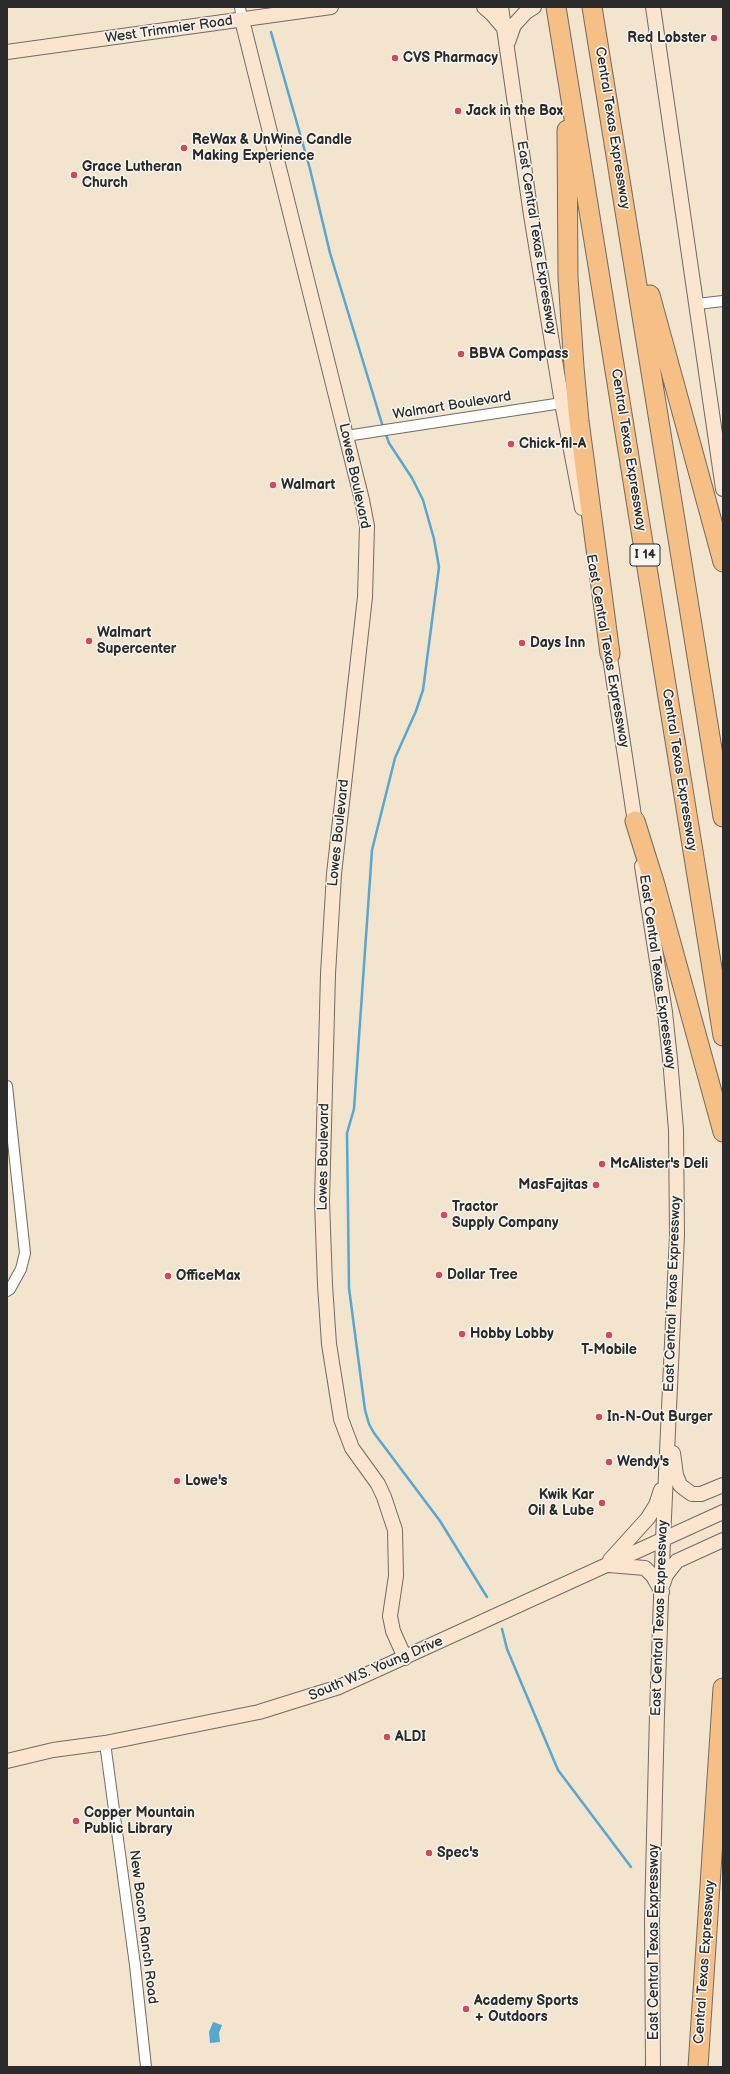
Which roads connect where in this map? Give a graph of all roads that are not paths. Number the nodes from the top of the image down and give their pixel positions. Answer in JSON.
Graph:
{"nodes":[{"id":1,"x":332,"y":7,"type":"edge"},
{"id":2,"x":484,"y":7,"type":"edge"},
{"id":3,"x":501,"y":7,"type":"edge"},
{"id":4,"x":534,"y":7,"type":"edge"},
{"id":5,"x":556,"y":7,"type":"edge"},
{"id":6,"x":592,"y":7,"type":"edge"},
{"id":7,"x":653,"y":8,"type":"edge"},
{"id":8,"x":241,"y":13,"type":"edge"},
{"id":9,"x":506,"y":36,"type":"junction"},
{"id":10,"x":7,"y":52,"type":"edge"},
{"id":11,"x":568,"y":74,"type":"junction"},
{"id":12,"x":627,"y":220,"type":"junction"},
{"id":13,"x":723,"y":301,"type":"edge"},
{"id":14,"x":697,"y":304,"type":"junction"},
{"id":15,"x":562,"y":403,"type":"junction"},
{"id":16,"x":346,"y":436,"type":"junction"},
{"id":17,"x":723,"y":489,"type":"edge"},
{"id":18,"x":723,"y":562,"type":"edge"},
{"id":19,"x":610,"y":654,"type":"junction"},
{"id":20,"x":723,"y":817,"type":"edge"},
{"id":21,"x":635,"y":821,"type":"junction"},
{"id":22,"x":723,"y":1036,"type":"edge"},
{"id":23,"x":7,"y":1086,"type":"edge"},
{"id":24,"x":723,"y":1132,"type":"edge"},
{"id":25,"x":7,"y":1291,"type":"edge"},
{"id":26,"x":668,"y":1424,"type":"junction"},
{"id":27,"x":666,"y":1476,"type":"junction"},
{"id":28,"x":723,"y":1485,"type":"edge"},
{"id":29,"x":723,"y":1512,"type":"edge"},
{"id":30,"x":663,"y":1539,"type":"junction"},
{"id":31,"x":723,"y":1540,"type":"edge"},
{"id":32,"x":606,"y":1565,"type":"junction"},
{"id":33,"x":662,"y":1589,"type":"junction"},
{"id":34,"x":404,"y":1658,"type":"junction"},
{"id":35,"x":723,"y":1688,"type":"edge"},
{"id":36,"x":105,"y":1742,"type":"junction"},
{"id":37,"x":7,"y":1761,"type":"edge"},
{"id":38,"x":698,"y":2065,"type":"edge"},
{"id":39,"x":146,"y":2067,"type":"edge"},
{"id":40,"x":653,"y":2067,"type":"edge"}],
"edges":[{"from":1,"to":8,"type":"main road","name":"West Trimmier Road"},
{"from":2,"to":9,"type":"main road"},
{"from":3,"to":9,"type":"main road","name":"East Central Texas Expressway"},
{"from":4,"to":9,"type":"main road"},
{"from":5,"to":11,"type":"highway","name":"Central Texas Expressway","number":"I 14"},
{"from":6,"to":12,"type":"highway","name":"Central Texas Expressway","number":"I 14"},
{"from":7,"to":14,"type":"main road"},
{"from":8,"to":10,"type":"main road","name":"West Trimmier Road"},
{"from":8,"to":16,"type":"main road","name":"Lowes Boulevard"},
{"from":9,"to":15,"type":"main road","name":"East Central Texas Expressway"},
{"from":11,"to":19,"type":"highway"},
{"from":11,"to":22,"type":"highway","name":"Central Texas Expressway","number":"I 14"},
{"from":12,"to":18,"type":"highway"},
{"from":12,"to":20,"type":"highway","name":"Central Texas Expressway","number":"I 14"},
{"from":13,"to":14,"type":"street"},
{"from":14,"to":17,"type":"main road"},
{"from":15,"to":16,"type":"street","name":"Walmart Boulevard"},
{"from":15,"to":19,"type":"main road","name":"East Central Texas Expressway"},
{"from":16,"to":34,"type":"main road","name":"Lowes Boulevard"},
{"from":19,"to":21,"type":"main road","name":"East Central Texas Expressway"},
{"from":21,"to":24,"type":"highway"},
{"from":21,"to":26,"type":"main road","name":"East Central Texas Expressway"},
{"from":23,"to":25,"type":"street"},
{"from":26,"to":27,"type":"main road","name":"East Central Texas Expressway"},
{"from":26,"to":28,"type":"main road"},
{"from":27,"to":30,"type":"main road","name":"East Central Texas Expressway"},
{"from":27,"to":32,"type":"main road"},
{"from":29,"to":30,"type":"main road","name":"South W.S. Young Drive"},
{"from":30,"to":32,"type":"main road","name":"South W.S. Young Drive"},
{"from":30,"to":33,"type":"main road","name":"East Central Texas Expressway"},
{"from":31,"to":33,"type":"main road"},
{"from":32,"to":33,"type":"main road"},
{"from":32,"to":34,"type":"main road","name":"South W.S. Young Drive"},
{"from":33,"to":40,"type":"main road","name":"East Central Texas Expressway"},
{"from":34,"to":36,"type":"main road","name":"South W.S. Young Drive"},
{"from":35,"to":38,"type":"highway","name":"Central Texas Expressway"},
{"from":36,"to":37,"type":"main road","name":"South W.S. Young Drive"},
{"from":36,"to":39,"type":"street","name":"New Bacon Ranch Road"}]}
